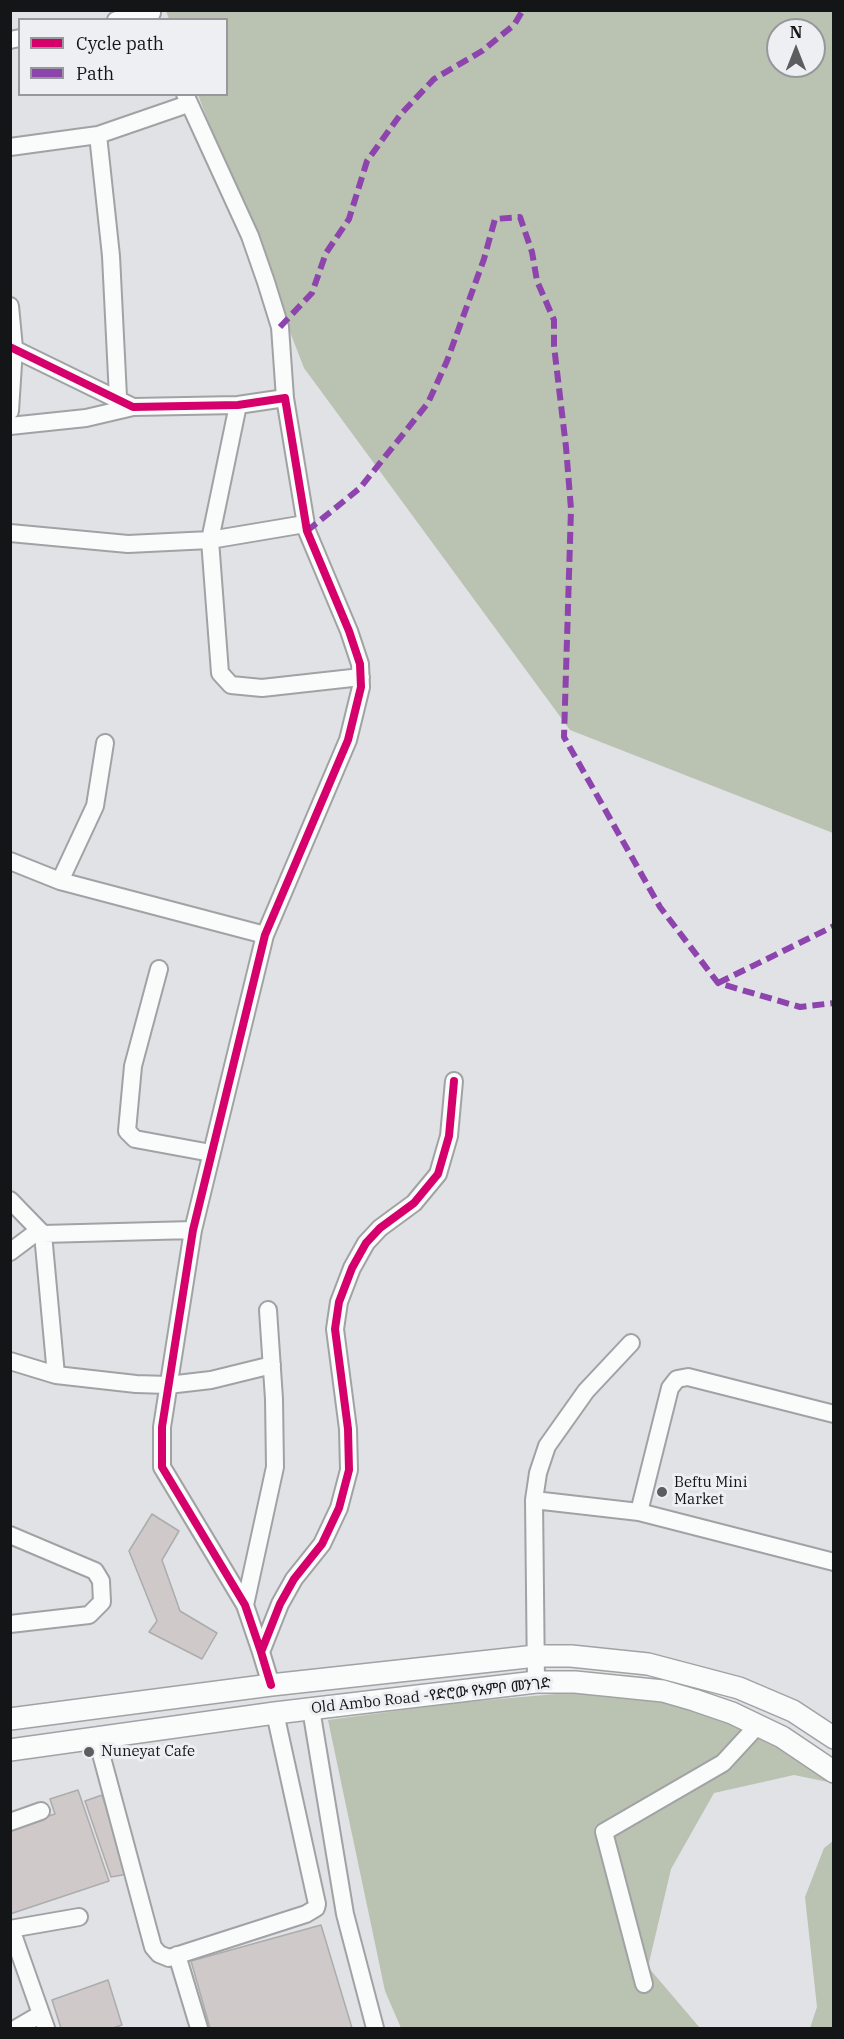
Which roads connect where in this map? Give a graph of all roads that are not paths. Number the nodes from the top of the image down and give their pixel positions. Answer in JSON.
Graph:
{"nodes":[{"id":1,"x":153,"y":14,"type":"edge"},
{"id":2,"x":128,"y":18,"type":"edge"},
{"id":3,"x":186,"y":99,"type":"edge"},
{"id":4,"x":98,"y":135,"type":"junction"},
{"id":5,"x":10,"y":147,"type":"edge"},
{"id":6,"x":10,"y":306,"type":"edge"},
{"id":7,"x":12,"y":347,"type":"edge"},
{"id":8,"x":118,"y":397,"type":"junction"},
{"id":9,"x":285,"y":398,"type":"junction"},
{"id":10,"x":238,"y":405,"type":"junction"},
{"id":11,"x":133,"y":407,"type":"junction"},
{"id":12,"x":10,"y":411,"type":"edge"},
{"id":13,"x":10,"y":426,"type":"edge"},
{"id":14,"x":306,"y":525,"type":"junction"},
{"id":15,"x":10,"y":533,"type":"edge"},
{"id":16,"x":210,"y":540,"type":"junction"},
{"id":17,"x":361,"y":677,"type":"junction"},
{"id":18,"x":105,"y":743,"type":"dead end"},
{"id":19,"x":10,"y":861,"type":"edge"},
{"id":20,"x":60,"y":880,"type":"junction"},
{"id":21,"x":265,"y":935,"type":"junction"},
{"id":22,"x":159,"y":969,"type":"dead end"},
{"id":23,"x":454,"y":1081,"type":"dead end"},
{"id":24,"x":211,"y":1153,"type":"junction"},
{"id":25,"x":10,"y":1200,"type":"edge"},
{"id":26,"x":193,"y":1230,"type":"junction"},
{"id":27,"x":41,"y":1233,"type":"junction"},
{"id":28,"x":10,"y":1252,"type":"edge"},
{"id":29,"x":268,"y":1310,"type":"dead end"},
{"id":30,"x":631,"y":1343,"type":"dead end"},
{"id":31,"x":10,"y":1361,"type":"edge"},
{"id":32,"x":272,"y":1365,"type":"junction"},
{"id":33,"x":56,"y":1375,"type":"junction"},
{"id":34,"x":168,"y":1385,"type":"junction"},
{"id":35,"x":834,"y":1414,"type":"edge"},
{"id":36,"x":534,"y":1500,"type":"junction"},
{"id":37,"x":639,"y":1512,"type":"junction"},
{"id":38,"x":10,"y":1535,"type":"edge"},
{"id":39,"x":834,"y":1562,"type":"edge"},
{"id":40,"x":244,"y":1605,"type":"junction"},
{"id":41,"x":10,"y":1623,"type":"edge"},
{"id":42,"x":261,"y":1652,"type":"junction"},
{"id":43,"x":536,"y":1656,"type":"junction"},
{"id":44,"x":536,"y":1682,"type":"junction"},
{"id":45,"x":271,"y":1685,"type":"junction"},
{"id":46,"x":310,"y":1709,"type":"junction"},
{"id":47,"x":275,"y":1713,"type":"junction"},
{"id":48,"x":10,"y":1719,"type":"edge"},
{"id":49,"x":758,"y":1725,"type":"junction"},
{"id":50,"x":834,"y":1738,"type":"edge"},
{"id":51,"x":97,"y":1739,"type":"junction"},
{"id":52,"x":10,"y":1750,"type":"edge"},
{"id":53,"x":834,"y":1772,"type":"edge"},
{"id":54,"x":41,"y":1811,"type":"dead end"},
{"id":55,"x":10,"y":1822,"type":"edge"},
{"id":56,"x":79,"y":1917,"type":"dead end"},
{"id":57,"x":11,"y":1929,"type":"edge"},
{"id":58,"x":177,"y":1955,"type":"junction"},
{"id":59,"x":644,"y":1984,"type":"dead end"},
{"id":60,"x":43,"y":2021,"type":"edge"},
{"id":61,"x":17,"y":2028,"type":"edge"},
{"id":62,"x":199,"y":2028,"type":"edge"},
{"id":63,"x":375,"y":2028,"type":"edge"}],
"edges":[{"from":1,"to":2,"type":"street"},
{"from":3,"to":4,"type":"street"},
{"from":3,"to":9,"type":"street"},
{"from":4,"to":5,"type":"street"},
{"from":4,"to":8,"type":"street"},
{"from":6,"to":7,"type":"street"},
{"from":7,"to":8,"type":"street"},
{"from":7,"to":12,"type":"street"},
{"from":8,"to":11,"type":"street"},
{"from":9,"to":10,"type":"street"},
{"from":9,"to":14,"type":"street"},
{"from":10,"to":11,"type":"street"},
{"from":10,"to":16,"type":"street"},
{"from":11,"to":13,"type":"street"},
{"from":14,"to":16,"type":"street"},
{"from":14,"to":17,"type":"street"},
{"from":15,"to":16,"type":"street"},
{"from":16,"to":17,"type":"street"},
{"from":17,"to":21,"type":"street"},
{"from":18,"to":20,"type":"street"},
{"from":19,"to":20,"type":"street"},
{"from":20,"to":21,"type":"street"},
{"from":21,"to":24,"type":"street"},
{"from":22,"to":24,"type":"street"},
{"from":23,"to":42,"type":"street"},
{"from":24,"to":26,"type":"street"},
{"from":25,"to":27,"type":"street"},
{"from":26,"to":27,"type":"street"},
{"from":26,"to":34,"type":"street"},
{"from":27,"to":28,"type":"street"},
{"from":27,"to":33,"type":"street"},
{"from":29,"to":32,"type":"street"},
{"from":30,"to":36,"type":"street"},
{"from":31,"to":33,"type":"street"},
{"from":32,"to":34,"type":"street"},
{"from":32,"to":40,"type":"street"},
{"from":33,"to":34,"type":"street"},
{"from":34,"to":40,"type":"street"},
{"from":35,"to":37,"type":"street"},
{"from":36,"to":37,"type":"street"},
{"from":36,"to":43,"type":"street"},
{"from":37,"to":39,"type":"street"},
{"from":38,"to":41,"type":"street"},
{"from":40,"to":42,"type":"street"},
{"from":42,"to":45,"type":"street"},
{"from":43,"to":44,"type":"street"},
{"from":43,"to":45,"type":"main road","name":"Old Ambo Road -የድሮው የአምቦ መንገድ"},
{"from":43,"to":50,"type":"main road","name":"Old Ambo Road -የድሮው የአምቦ መንገድ"},
{"from":44,"to":46,"type":"main road","name":"Old Ambo Road -የድሮው የአምቦ መንገድ"},
{"from":44,"to":49,"type":"main road","name":"Old Ambo Road -የድሮው የአምቦ መንገድ"},
{"from":45,"to":48,"type":"main road","name":"Old Ambo Road -የድሮው የአምቦ መንገድ"},
{"from":46,"to":47,"type":"main road","name":"Old Ambo Road -የድሮው የአምቦ መንገድ"},
{"from":46,"to":63,"type":"street"},
{"from":47,"to":51,"type":"main road","name":"Old Ambo Road -የድሮው የአምቦ መንገድ"},
{"from":47,"to":58,"type":"street"},
{"from":49,"to":53,"type":"main road","name":"Old Ambo Road -የድሮው የአምቦ መንገድ"},
{"from":49,"to":59,"type":"street"},
{"from":51,"to":52,"type":"main road","name":"Old Ambo Road -የድሮው የአምቦ መንገድ"},
{"from":51,"to":58,"type":"street"},
{"from":54,"to":55,"type":"street"},
{"from":56,"to":57,"type":"street"},
{"from":57,"to":60,"type":"street"},
{"from":58,"to":62,"type":"street"},
{"from":60,"to":61,"type":"street"}]}
